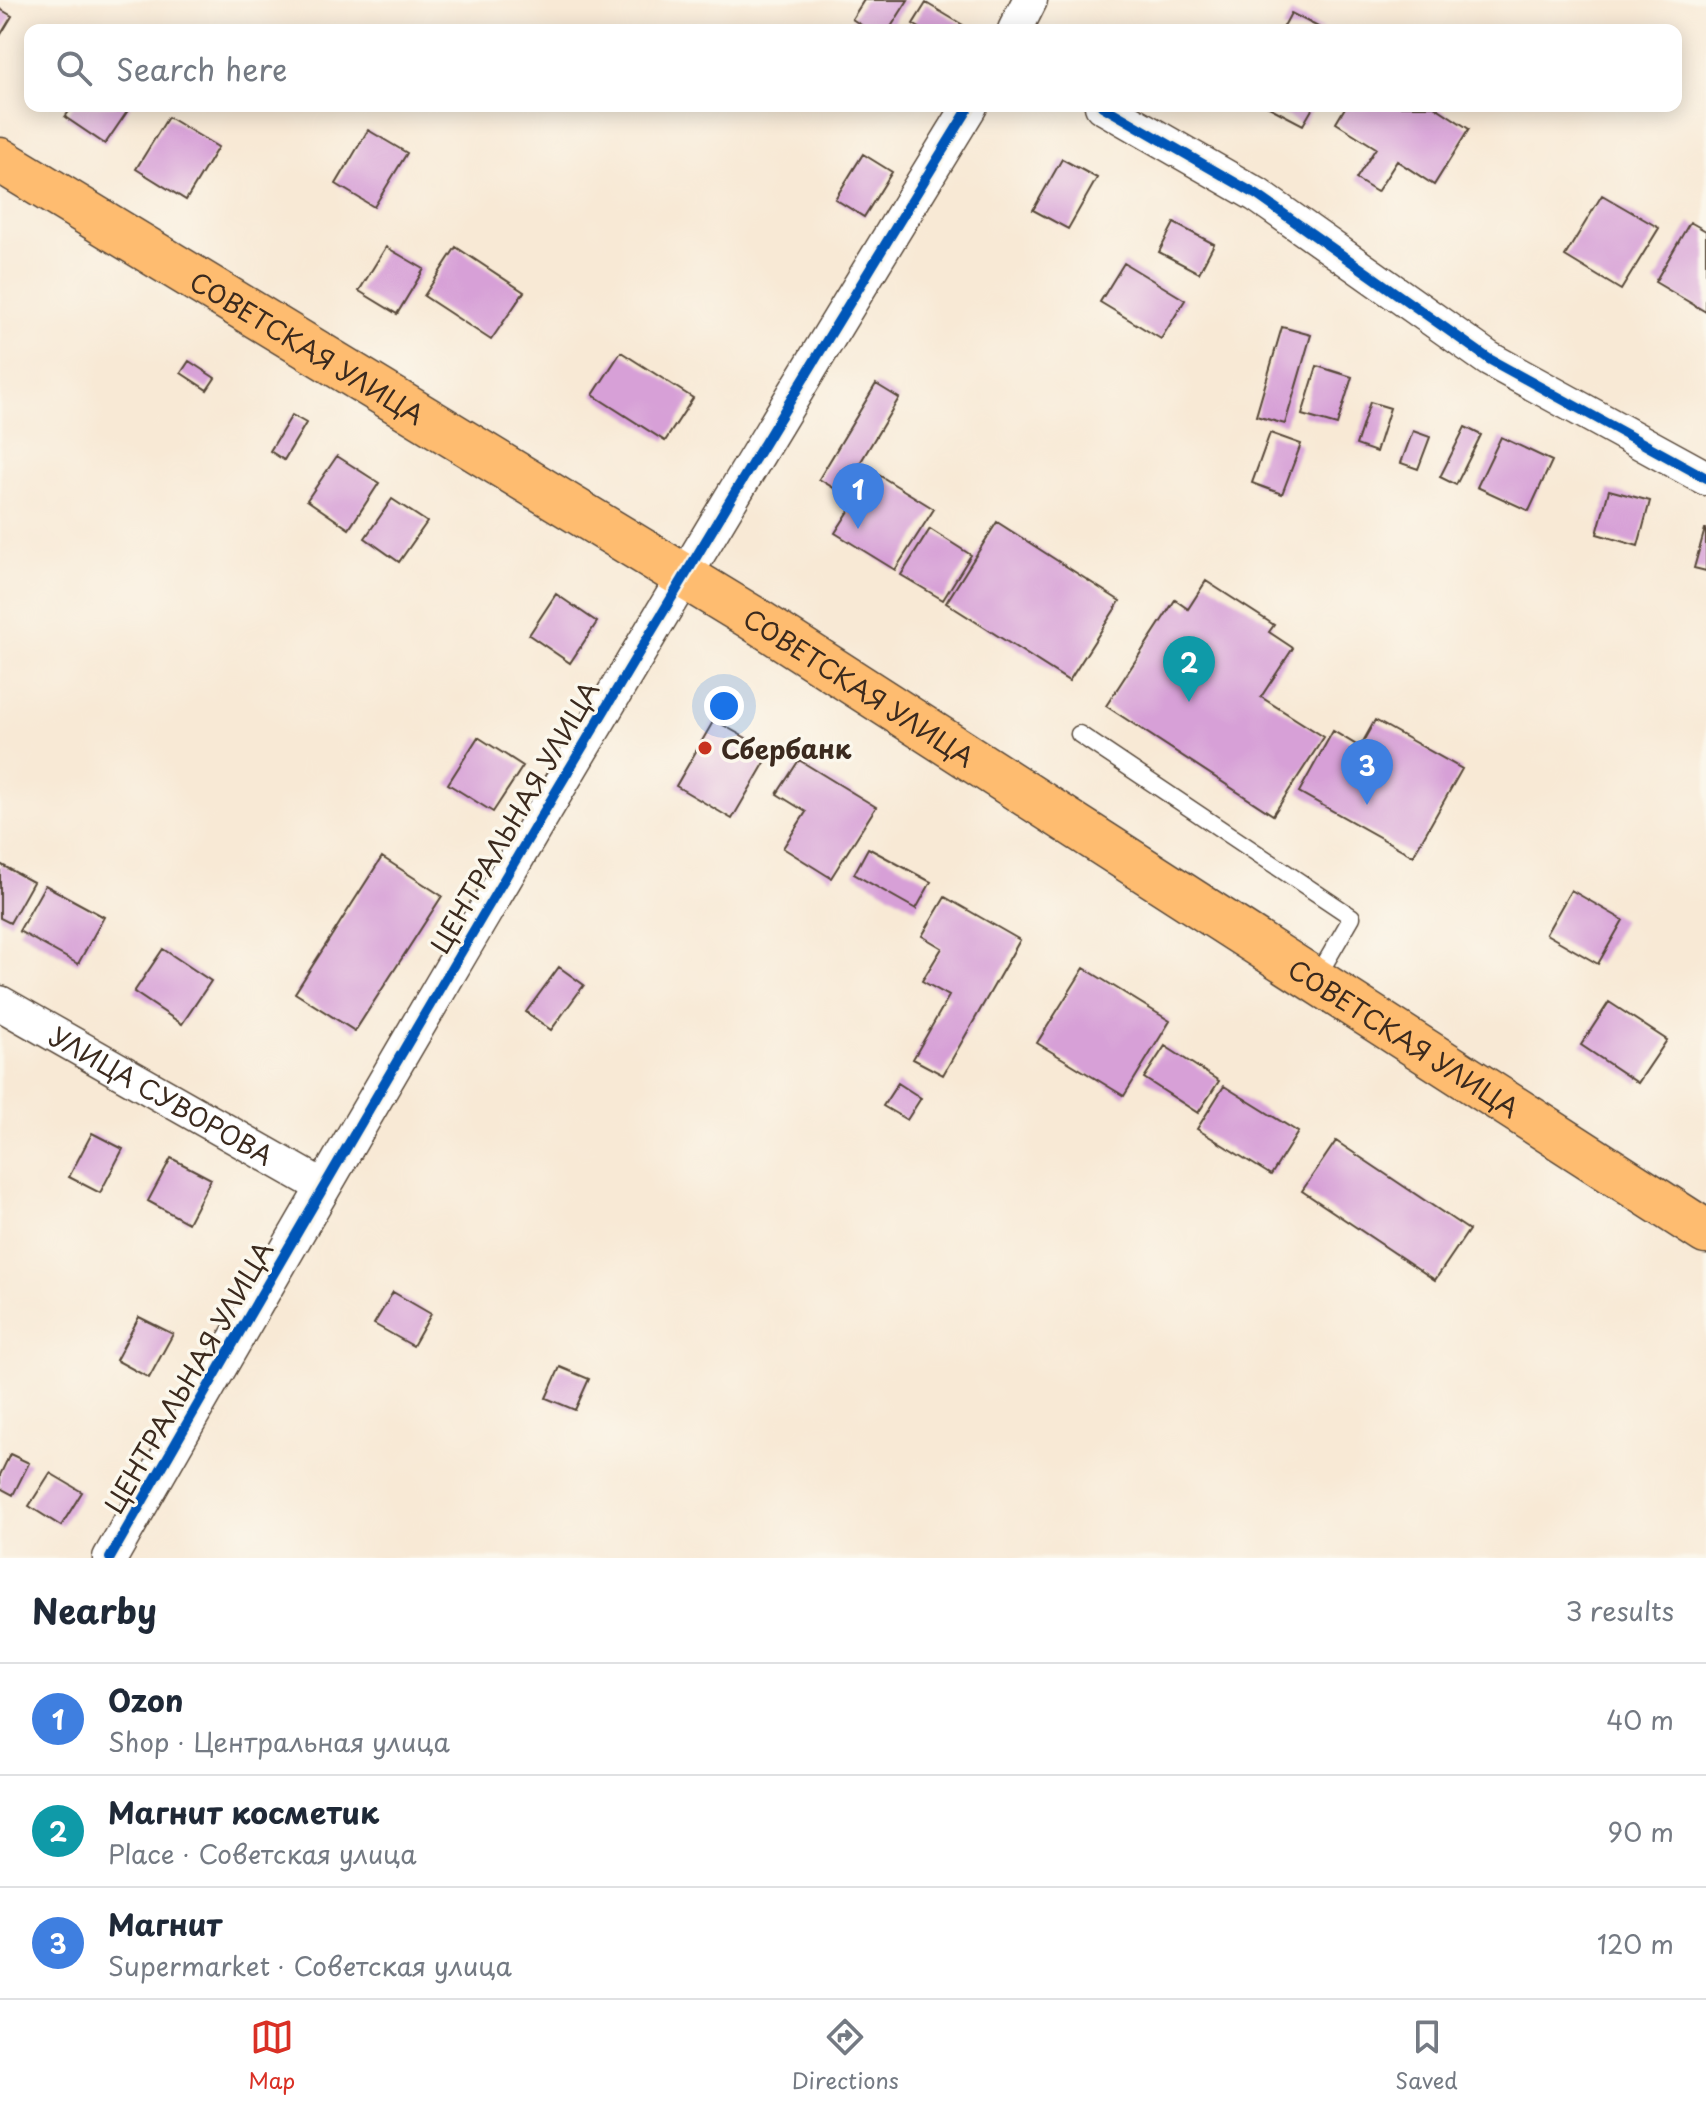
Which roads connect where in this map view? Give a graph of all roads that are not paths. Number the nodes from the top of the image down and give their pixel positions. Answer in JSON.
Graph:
{"nodes":[{"id":1,"x":1030,"y":0,"type":"edge"},
{"id":2,"x":1018,"y":24,"type":"edge"},
{"id":3,"x":966,"y":112,"type":"edge"},
{"id":4,"x":1112,"y":112,"type":"edge"},
{"id":5,"x":0,"y":160,"type":"edge"},
{"id":6,"x":1706,"y":478,"type":"edge"},
{"id":7,"x":682,"y":575,"type":"junction"},
{"id":8,"x":1079,"y":734,"type":"dead end"},
{"id":9,"x":1316,"y":981,"type":"junction"},
{"id":10,"x":0,"y":1003,"type":"edge"},
{"id":11,"x":322,"y":1186,"type":"junction"},
{"id":12,"x":1706,"y":1232,"type":"edge"},
{"id":13,"x":110,"y":1558,"type":"edge"}],
"edges":[{"from":1,"to":2,"type":"street"},
{"from":3,"to":7,"type":"street","name":"ЦЕНТРАЛЬНАЯ УЛИЦА"},
{"from":4,"to":6,"type":"street"},
{"from":5,"to":7,"type":"highway","name":"СОВЕТСКАЯ УЛИЦА"},
{"from":7,"to":9,"type":"highway","name":"СОВЕТСКАЯ УЛИЦА"},
{"from":7,"to":11,"type":"street","name":"ЦЕНТРАЛЬНАЯ УЛИЦА"},
{"from":8,"to":9,"type":"lane"},
{"from":9,"to":12,"type":"highway","name":"СОВЕТСКАЯ УЛИЦА"},
{"from":10,"to":11,"type":"street","name":"УЛИЦА СУВОРОВА"},
{"from":11,"to":13,"type":"street","name":"ЦЕНТРАЛЬНАЯ УЛИЦА"}]}
